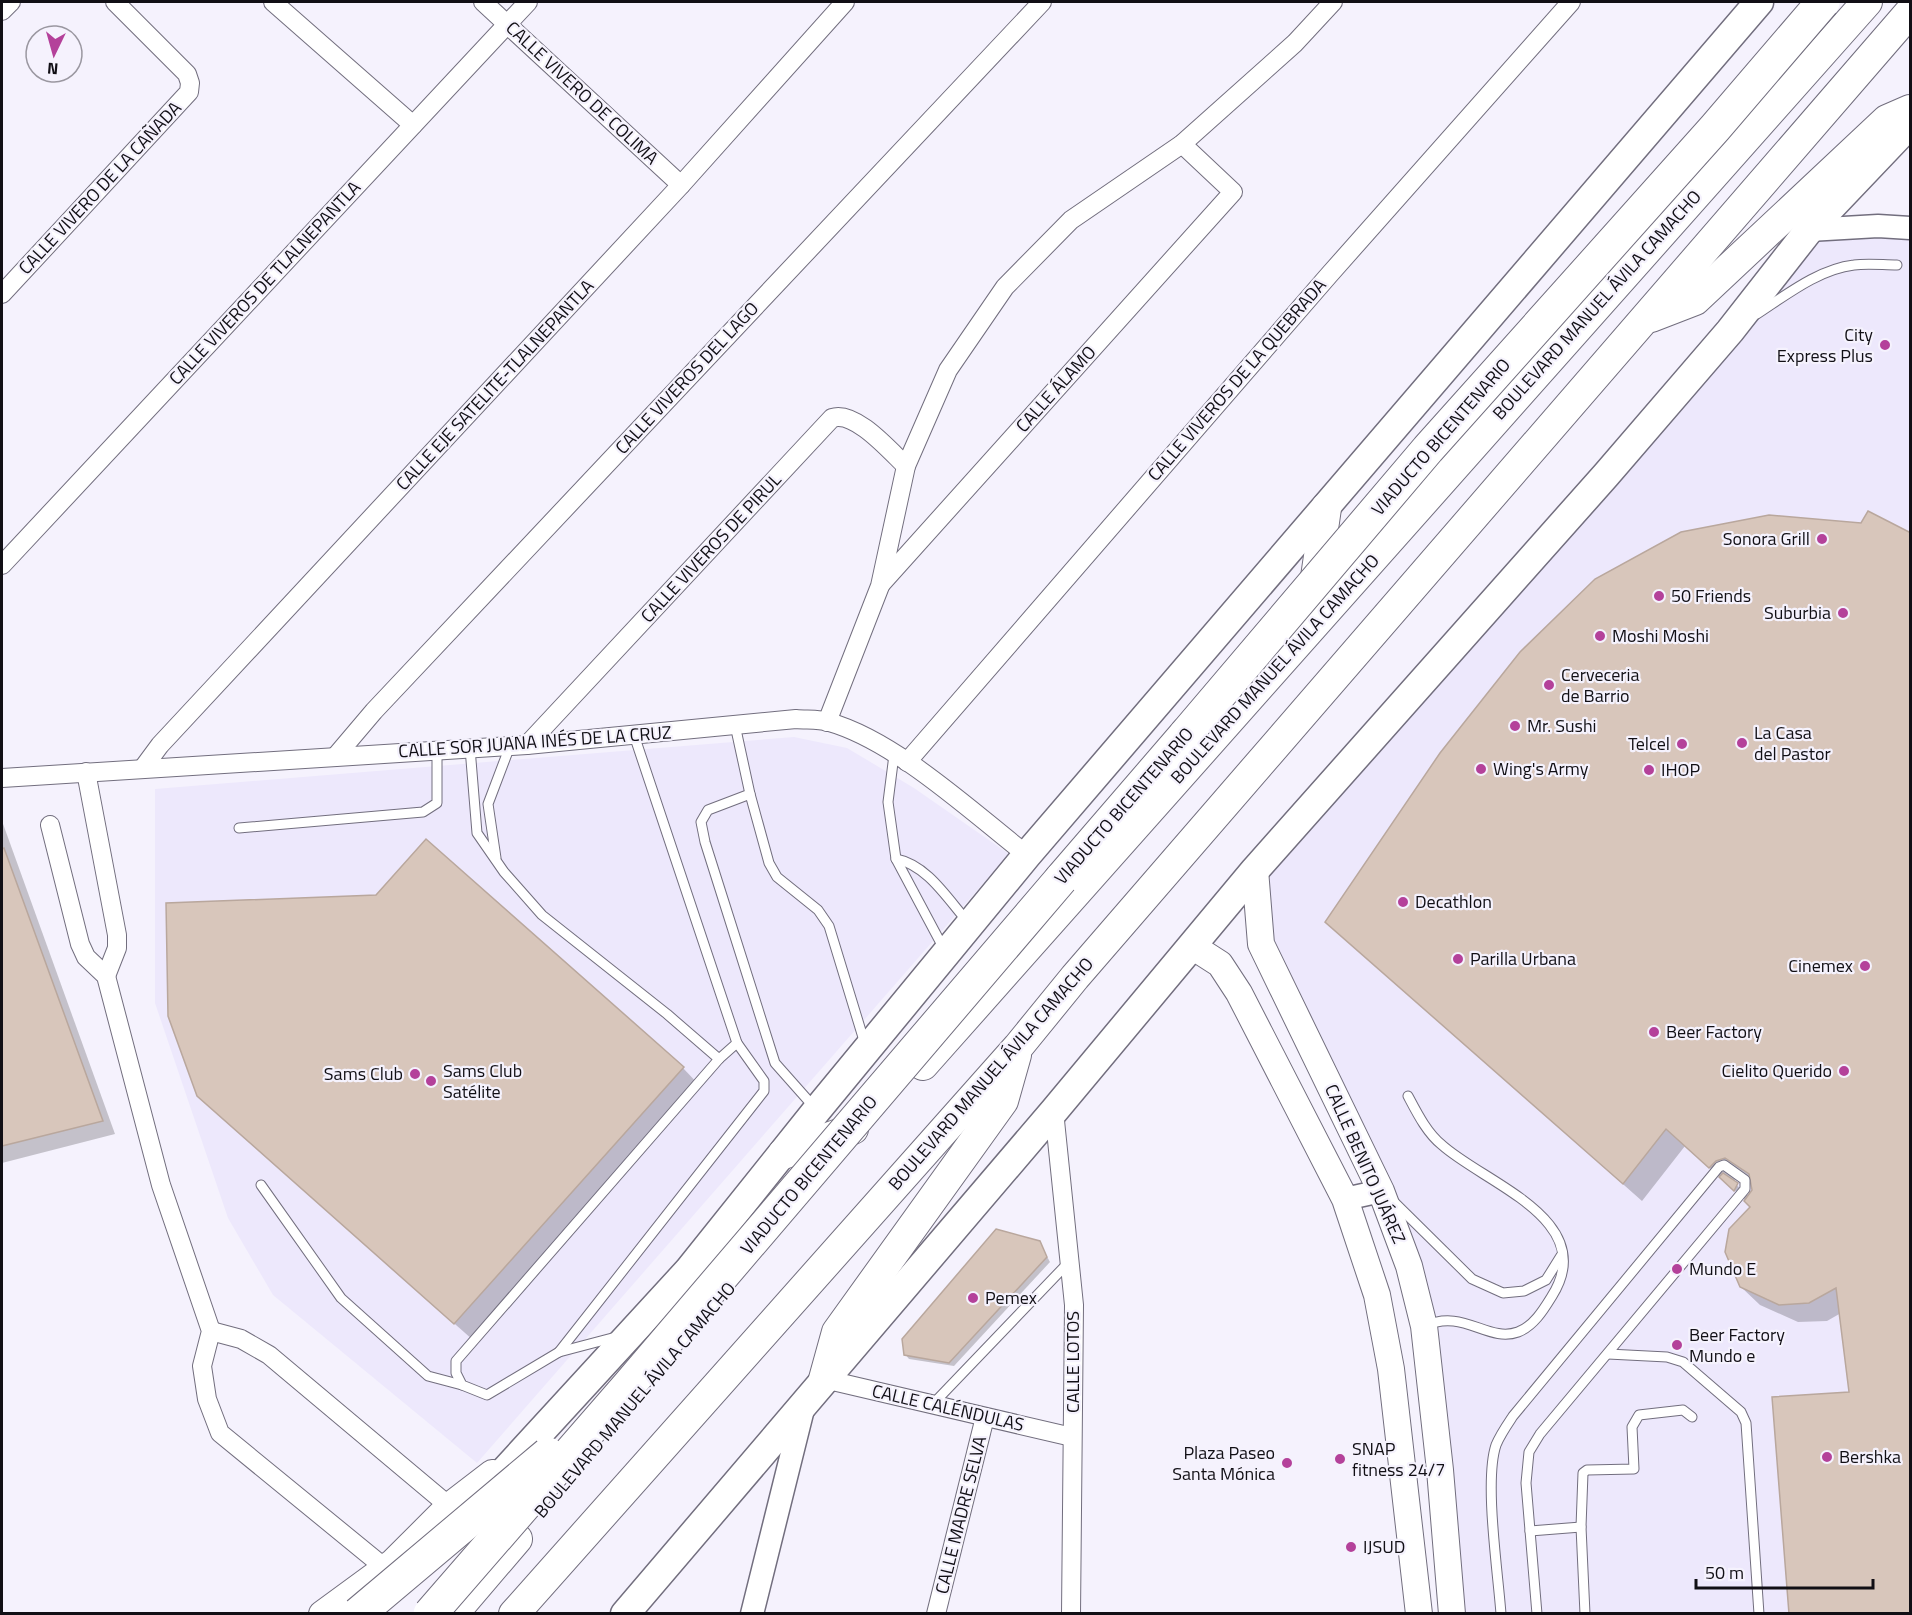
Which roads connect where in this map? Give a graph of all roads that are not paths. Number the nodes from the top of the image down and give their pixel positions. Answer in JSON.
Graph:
{"nodes":[{"id":1,"x":10,"y":2,"type":"edge"},
{"id":2,"x":115,"y":2,"type":"edge"},
{"id":3,"x":273,"y":2,"type":"edge"},
{"id":4,"x":483,"y":2,"type":"edge"},
{"id":5,"x":528,"y":2,"type":"edge"},
{"id":6,"x":845,"y":2,"type":"edge"},
{"id":7,"x":1042,"y":2,"type":"edge"},
{"id":8,"x":1333,"y":2,"type":"edge"},
{"id":9,"x":1571,"y":2,"type":"edge"},
{"id":10,"x":1759,"y":2,"type":"edge"},
{"id":11,"x":1823,"y":2,"type":"edge"},
{"id":12,"x":1867,"y":2,"type":"edge"},
{"id":13,"x":2,"y":11,"type":"edge"},
{"id":14,"x":1911,"y":12,"type":"edge"},
{"id":15,"x":508,"y":24,"type":"junction"},
{"id":16,"x":1910,"y":124,"type":"edge"},
{"id":17,"x":412,"y":125,"type":"junction"},
{"id":18,"x":1182,"y":144,"type":"junction"},
{"id":19,"x":681,"y":185,"type":"junction"},
{"id":20,"x":1911,"y":228,"type":"edge"},
{"id":21,"x":1809,"y":230,"type":"junction"},
{"id":22,"x":1897,"y":265,"type":"dead end"},
{"id":23,"x":2,"y":294,"type":"edge"},
{"id":24,"x":1646,"y":320,"type":"junction"},
{"id":25,"x":1730,"y":332,"type":"junction"},
{"id":26,"x":906,"y":466,"type":"junction"},
{"id":27,"x":1326,"y":508,"type":"junction"},
{"id":28,"x":2,"y":565,"type":"edge"},
{"id":29,"x":880,"y":586,"type":"junction"},
{"id":30,"x":1307,"y":632,"type":"junction"},
{"id":31,"x":827,"y":722,"type":"junction"},
{"id":32,"x":735,"y":725,"type":"junction"},
{"id":33,"x":634,"y":735,"type":"junction"},
{"id":34,"x":518,"y":746,"type":"junction"},
{"id":35,"x":470,"y":748,"type":"junction"},
{"id":36,"x":437,"y":750,"type":"junction"},
{"id":37,"x":335,"y":757,"type":"junction"},
{"id":38,"x":901,"y":758,"type":"junction"},
{"id":39,"x":143,"y":768,"type":"junction"},
{"id":40,"x":86,"y":772,"type":"junction"},
{"id":41,"x":2,"y":778,"type":"edge"},
{"id":42,"x":750,"y":794,"type":"junction"},
{"id":43,"x":50,"y":825,"type":"dead end"},
{"id":44,"x":239,"y":828,"type":"dead end"},
{"id":45,"x":1027,"y":855,"type":"junction"},
{"id":46,"x":896,"y":859,"type":"junction"},
{"id":47,"x":496,"y":861,"type":"junction"},
{"id":48,"x":1255,"y":870,"type":"junction"},
{"id":49,"x":971,"y":925,"type":"junction"},
{"id":50,"x":1192,"y":946,"type":"junction"},
{"id":51,"x":946,"y":954,"type":"junction"},
{"id":52,"x":106,"y":976,"type":"junction"},
{"id":53,"x":737,"y":1043,"type":"junction"},
{"id":54,"x":1018,"y":1047,"type":"junction"},
{"id":55,"x":867,"y":1052,"type":"junction"},
{"id":56,"x":719,"y":1059,"type":"junction"},
{"id":57,"x":1408,"y":1096,"type":"dead end"},
{"id":58,"x":816,"y":1110,"type":"junction"},
{"id":59,"x":1054,"y":1111,"type":"junction"},
{"id":60,"x":873,"y":1121,"type":"junction"},
{"id":61,"x":783,"y":1154,"type":"junction"},
{"id":62,"x":261,"y":1185,"type":"dead end"},
{"id":63,"x":1381,"y":1191,"type":"junction"},
{"id":64,"x":1345,"y":1199,"type":"junction"},
{"id":65,"x":1564,"y":1252,"type":"junction"},
{"id":66,"x":1070,"y":1262,"type":"junction"},
{"id":67,"x":1424,"y":1326,"type":"junction"},
{"id":68,"x":211,"y":1331,"type":"junction"},
{"id":69,"x":630,"y":1334,"type":"junction"},
{"id":70,"x":559,"y":1352,"type":"junction"},
{"id":71,"x":1608,"y":1354,"type":"junction"},
{"id":72,"x":462,"y":1385,"type":"junction"},
{"id":73,"x":629,"y":1385,"type":"junction"},
{"id":74,"x":815,"y":1390,"type":"junction"},
{"id":75,"x":932,"y":1405,"type":"junction"},
{"id":76,"x":985,"y":1417,"type":"junction"},
{"id":77,"x":1692,"y":1417,"type":"dead end"},
{"id":78,"x":1072,"y":1437,"type":"junction"},
{"id":79,"x":518,"y":1453,"type":"junction"},
{"id":80,"x":449,"y":1506,"type":"junction"},
{"id":81,"x":1581,"y":1527,"type":"junction"},
{"id":82,"x":1530,"y":1531,"type":"junction"},
{"id":83,"x":385,"y":1568,"type":"junction"},
{"id":84,"x":322,"y":1614,"type":"edge"},
{"id":85,"x":358,"y":1614,"type":"edge"},
{"id":86,"x":378,"y":1614,"type":"edge"},
{"id":87,"x":430,"y":1614,"type":"edge"},
{"id":88,"x":453,"y":1614,"type":"edge"},
{"id":89,"x":514,"y":1614,"type":"edge"},
{"id":90,"x":625,"y":1614,"type":"edge"},
{"id":91,"x":752,"y":1614,"type":"edge"},
{"id":92,"x":936,"y":1614,"type":"edge"},
{"id":93,"x":1071,"y":1614,"type":"edge"},
{"id":94,"x":1419,"y":1614,"type":"edge"},
{"id":95,"x":1452,"y":1614,"type":"edge"},
{"id":96,"x":1501,"y":1614,"type":"edge"},
{"id":97,"x":1537,"y":1614,"type":"edge"},
{"id":98,"x":1585,"y":1614,"type":"edge"},
{"id":99,"x":1759,"y":1614,"type":"edge"}],
"edges":[{"from":1,"to":13,"type":"street"},
{"from":2,"to":23,"type":"street","name":"CALLE VIVERO DE LA CAÑADA"},
{"from":3,"to":17,"type":"street"},
{"from":4,"to":15,"type":"street","name":"CALLE VIVERO DE COLIMA"},
{"from":5,"to":15,"type":"street","name":"CALLE VIVEROS DE TLALNEPANTLA"},
{"from":6,"to":19,"type":"street","name":"CALLE EJE SATELITE-TLALNEPANTLA"},
{"from":7,"to":37,"type":"street","name":"CALLE VIVEROS DEL LAGO"},
{"from":8,"to":18,"type":"street"},
{"from":9,"to":38,"type":"street","name":"CALLE VIVEROS DE LA QUEBRADA"},
{"from":10,"to":27,"type":"main road"},
{"from":11,"to":73,"type":"highway","name":"VIADUCTO BICENTENARIO","bridge":true},
{"from":12,"to":30,"type":"highway","name":"BOULEVARD MANUEL ÁVILA CAMACHO"},
{"from":14,"to":24,"type":"highway","name":"BOULEVARD MANUEL ÁVILA CAMACHO"},
{"from":15,"to":17,"type":"street","name":"CALLE VIVEROS DE TLALNEPANTLA"},
{"from":15,"to":19,"type":"street","name":"CALLE VIVERO DE COLIMA"},
{"from":16,"to":21,"type":"main road"},
{"from":16,"to":24,"type":"highway"},
{"from":17,"to":28,"type":"street","name":"CALLE VIVEROS DE TLALNEPANTLA"},
{"from":18,"to":26,"type":"street"},
{"from":18,"to":29,"type":"street","name":"CALLE ÁLAMO"},
{"from":19,"to":39,"type":"street","name":"CALLE EJE SATELITE-TLALNEPANTLA"},
{"from":20,"to":21,"type":"street"},
{"from":21,"to":25,"type":"main road"},
{"from":22,"to":25,"type":"lane"},
{"from":24,"to":54,"type":"highway","name":"BOULEVARD MANUEL ÁVILA CAMACHO"},
{"from":25,"to":48,"type":"main road"},
{"from":26,"to":29,"type":"street"},
{"from":26,"to":34,"type":"street","name":"CALLE VIVEROS DE PIRUL"},
{"from":27,"to":30,"type":"highway"},
{"from":27,"to":45,"type":"main road"},
{"from":29,"to":31,"type":"street"},
{"from":30,"to":60,"type":"highway","name":"BOULEVARD MANUEL ÁVILA CAMACHO"},
{"from":31,"to":32,"type":"street","name":"CALLE SOR JUANA INÉS DE LA CRUZ"},
{"from":31,"to":38,"type":"street","name":"CALLE SOR JUANA INÉS DE LA CRUZ"},
{"from":32,"to":33,"type":"street","name":"CALLE SOR JUANA INÉS DE LA CRUZ"},
{"from":32,"to":42,"type":"lane"},
{"from":33,"to":34,"type":"street","name":"CALLE SOR JUANA INÉS DE LA CRUZ"},
{"from":33,"to":53,"type":"lane"},
{"from":34,"to":35,"type":"street","name":"CALLE SOR JUANA INÉS DE LA CRUZ"},
{"from":34,"to":47,"type":"lane"},
{"from":35,"to":36,"type":"street","name":"CALLE SOR JUANA INÉS DE LA CRUZ"},
{"from":35,"to":47,"type":"lane"},
{"from":36,"to":37,"type":"street","name":"CALLE SOR JUANA INÉS DE LA CRUZ"},
{"from":36,"to":44,"type":"lane"},
{"from":37,"to":39,"type":"street","name":"CALLE SOR JUANA INÉS DE LA CRUZ"},
{"from":38,"to":45,"type":"street","name":"CALLE SOR JUANA INÉS DE LA CRUZ"},
{"from":38,"to":46,"type":"lane"},
{"from":39,"to":40,"type":"street","name":"CALLE SOR JUANA INÉS DE LA CRUZ"},
{"from":40,"to":41,"type":"street","name":"CALLE SOR JUANA INÉS DE LA CRUZ"},
{"from":40,"to":52,"type":"street"},
{"from":42,"to":55,"type":"lane"},
{"from":42,"to":58,"type":"lane"},
{"from":43,"to":52,"type":"street"},
{"from":45,"to":49,"type":"main road"},
{"from":46,"to":49,"type":"lane"},
{"from":46,"to":51,"type":"lane"},
{"from":47,"to":56,"type":"lane"},
{"from":48,"to":50,"type":"main road"},
{"from":48,"to":63,"type":"main road","name":"CALLE BENITO JUÁREZ"},
{"from":49,"to":51,"type":"main road"},
{"from":50,"to":59,"type":"main road"},
{"from":50,"to":64,"type":"main road","name":"CALLE BENITO JUÁREZ"},
{"from":51,"to":55,"type":"main road"},
{"from":52,"to":68,"type":"street"},
{"from":53,"to":56,"type":"lane"},
{"from":53,"to":70,"type":"lane"},
{"from":54,"to":74,"type":"highway"},
{"from":54,"to":89,"type":"highway","name":"BOULEVARD MANUEL ÁVILA CAMACHO"},
{"from":55,"to":58,"type":"main road"},
{"from":56,"to":72,"type":"lane"},
{"from":57,"to":65,"type":"lane"},
{"from":58,"to":61,"type":"main road"},
{"from":59,"to":66,"type":"street","name":"CALLE LOTOS"},
{"from":59,"to":74,"type":"main road"},
{"from":60,"to":61,"type":"highway"},
{"from":60,"to":88,"type":"highway","name":"BOULEVARD MANUEL ÁVILA CAMACHO"},
{"from":61,"to":69,"type":"main road"},
{"from":62,"to":72,"type":"lane"},
{"from":63,"to":64,"type":"street"},
{"from":63,"to":65,"type":"lane"},
{"from":63,"to":67,"type":"main road","name":"CALLE BENITO JUÁREZ"},
{"from":64,"to":94,"type":"main road","name":"CALLE BENITO JUÁREZ"},
{"from":65,"to":67,"type":"lane"},
{"from":66,"to":75,"type":"lane"},
{"from":66,"to":78,"type":"street","name":"CALLE LOTOS"},
{"from":67,"to":95,"type":"main road","name":"CALLE BENITO JUÁREZ"},
{"from":68,"to":80,"type":"street"},
{"from":68,"to":83,"type":"street"},
{"from":69,"to":70,"type":"lane"},
{"from":69,"to":79,"type":"main road"},
{"from":70,"to":72,"type":"lane"},
{"from":71,"to":82,"type":"lane"},
{"from":71,"to":96,"type":"lane"},
{"from":71,"to":99,"type":"lane"},
{"from":73,"to":85,"type":"highway","bridge":true},
{"from":73,"to":87,"type":"highway","name":"VIADUCTO BICENTENARIO","bridge":true},
{"from":74,"to":75,"type":"street","name":"CALLE CALÉNDULAS"},
{"from":74,"to":90,"type":"main road"},
{"from":74,"to":91,"type":"street"},
{"from":75,"to":76,"type":"street","name":"CALLE CALÉNDULAS"},
{"from":76,"to":78,"type":"street","name":"CALLE CALÉNDULAS"},
{"from":76,"to":92,"type":"street","name":"CALLE MADRE SELVA"},
{"from":77,"to":81,"type":"lane"},
{"from":78,"to":93,"type":"street","name":"CALLE LOTOS"},
{"from":79,"to":80,"type":"main road"},
{"from":79,"to":86,"type":"main road"},
{"from":80,"to":83,"type":"main road"},
{"from":81,"to":82,"type":"lane"},
{"from":81,"to":98,"type":"lane"},
{"from":82,"to":97,"type":"lane"},
{"from":83,"to":84,"type":"main road"}]}
